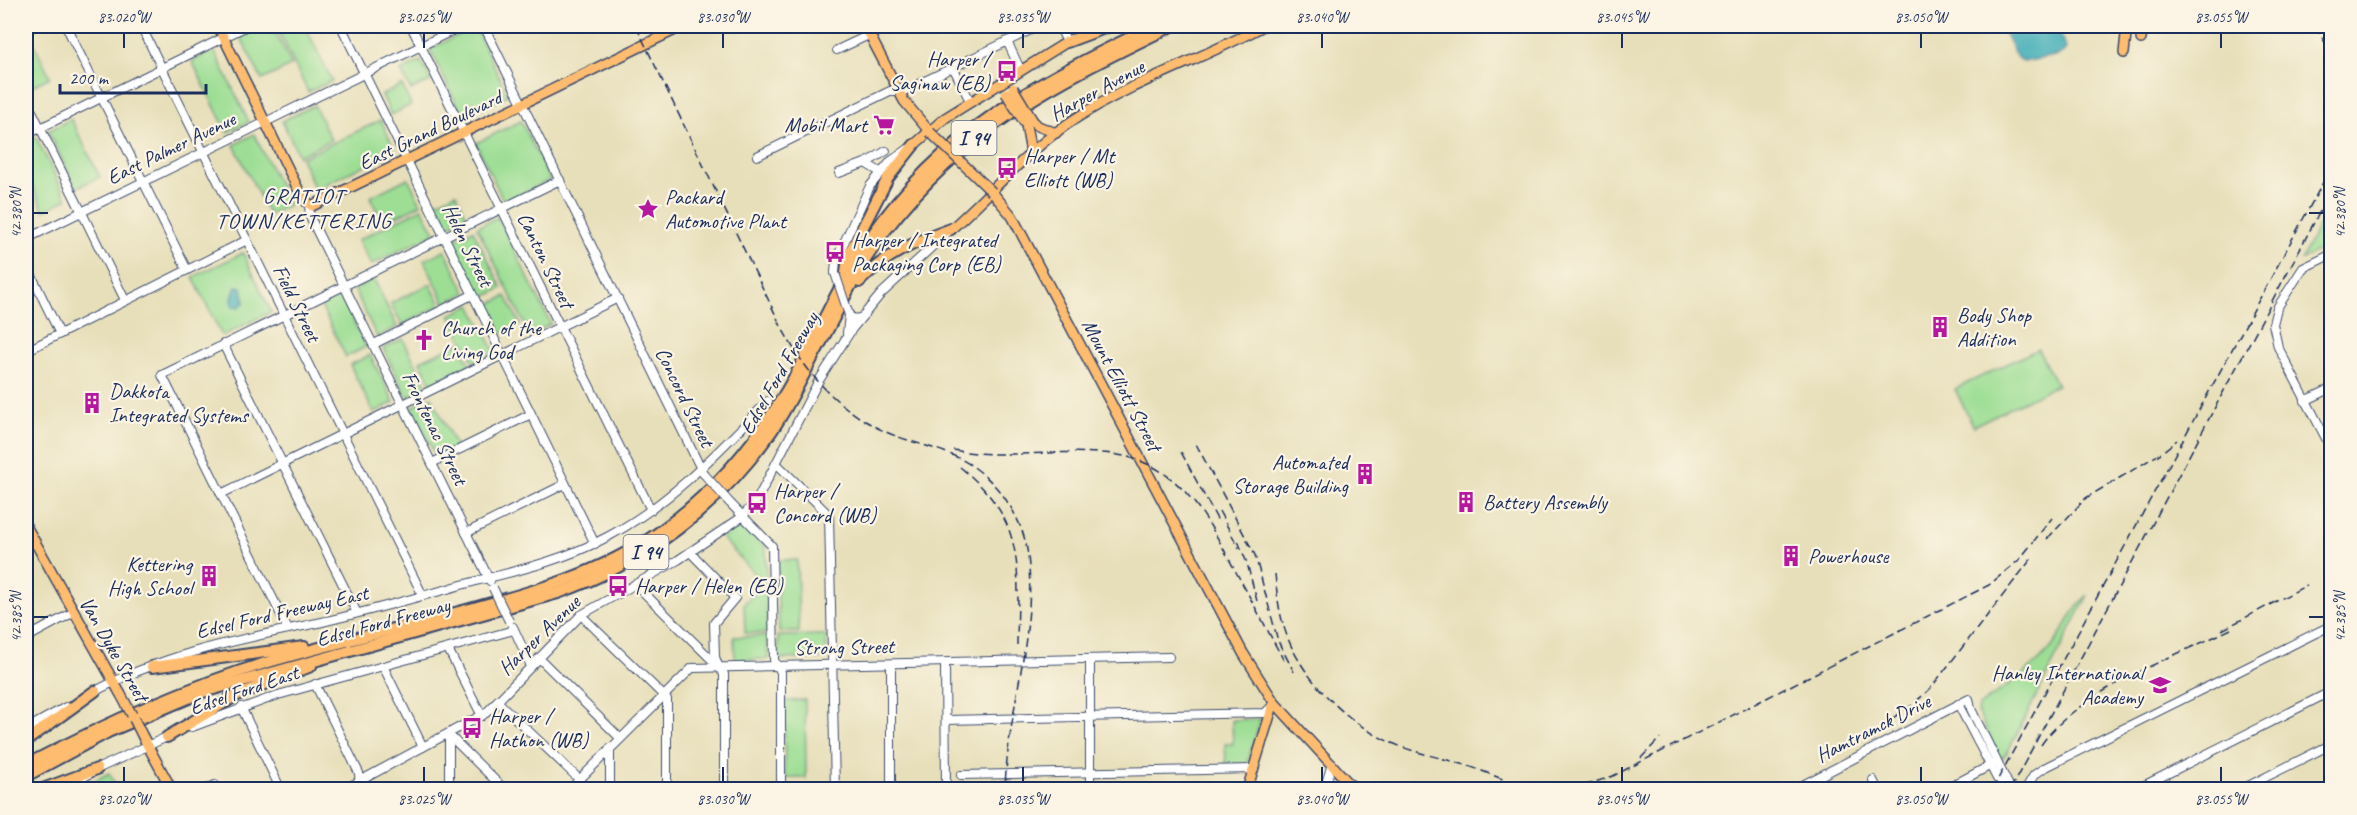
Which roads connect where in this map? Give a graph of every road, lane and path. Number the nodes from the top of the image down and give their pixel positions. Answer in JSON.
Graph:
{"nodes":[{"id":1,"x":35,"y":26,"type":"edge"},
{"id":2,"x":66,"y":26,"type":"edge"},
{"id":3,"x":141,"y":26,"type":"edge"},
{"id":4,"x":218,"y":26,"type":"edge"},
{"id":5,"x":247,"y":26,"type":"edge"},
{"id":6,"x":340,"y":26,"type":"edge"},
{"id":7,"x":411,"y":26,"type":"edge"},
{"id":8,"x":462,"y":26,"type":"edge"},
{"id":9,"x":484,"y":26,"type":"edge"},
{"id":10,"x":683,"y":26,"type":"edge"},
{"id":11,"x":888,"y":26,"type":"edge"},
{"id":12,"x":1039,"y":26,"type":"edge"},
{"id":13,"x":1059,"y":26,"type":"edge"},
{"id":14,"x":1097,"y":26,"type":"edge"},
{"id":15,"x":1110,"y":26,"type":"edge"},
{"id":16,"x":1154,"y":26,"type":"edge"},
{"id":17,"x":1172,"y":26,"type":"edge"},
{"id":18,"x":2127,"y":26,"type":"edge"},
{"id":19,"x":2137,"y":26,"type":"edge"},
{"id":20,"x":2143,"y":26,"type":"edge"},
{"id":21,"x":1258,"y":27,"type":"edge"},
{"id":22,"x":26,"y":30,"type":"edge"},
{"id":23,"x":868,"y":30,"type":"edge"},
{"id":24,"x":224,"y":37,"type":"junction"},
{"id":25,"x":2141,"y":39,"type":"joint"},
{"id":26,"x":1007,"y":41,"type":"junction"},
{"id":27,"x":1067,"y":42,"type":"junction"},
{"id":28,"x":421,"y":46,"type":"junction"},
{"id":29,"x":837,"y":50,"type":"dead end"},
{"id":30,"x":2124,"y":53,"type":"dead end"},
{"id":31,"x":953,"y":67,"type":"junction"},
{"id":32,"x":162,"y":68,"type":"junction"},
{"id":33,"x":1020,"y":69,"type":"junction"},
{"id":34,"x":364,"y":73,"type":"junction"},
{"id":35,"x":994,"y":86,"type":"junction"},
{"id":36,"x":898,"y":91,"type":"junction"},
{"id":37,"x":1010,"y":91,"type":"junction"},
{"id":38,"x":101,"y":97,"type":"junction"},
{"id":39,"x":26,"y":99,"type":"edge"},
{"id":40,"x":970,"y":101,"type":"junction"},
{"id":41,"x":522,"y":105,"type":"junction"},
{"id":42,"x":266,"y":121,"type":"junction"},
{"id":43,"x":1030,"y":123,"type":"junction"},
{"id":44,"x":40,"y":128,"type":"junction"},
{"id":45,"x":930,"y":132,"type":"junction"},
{"id":46,"x":464,"y":133,"type":"junction"},
{"id":47,"x":1056,"y":133,"type":"junction"},
{"id":48,"x":26,"y":135,"type":"edge"},
{"id":49,"x":914,"y":145,"type":"junction"},
{"id":50,"x":886,"y":151,"type":"dead end"},
{"id":51,"x":203,"y":152,"type":"junction"},
{"id":52,"x":1031,"y":153,"type":"junction"},
{"id":53,"x":757,"y":156,"type":"dead end"},
{"id":54,"x":407,"y":161,"type":"junction"},
{"id":55,"x":866,"y":163,"type":"junction"},
{"id":56,"x":880,"y":172,"type":"junction"},
{"id":57,"x":839,"y":173,"type":"dead end"},
{"id":58,"x":560,"y":180,"type":"junction"},
{"id":59,"x":142,"y":182,"type":"junction"},
{"id":60,"x":992,"y":192,"type":"junction"},
{"id":61,"x":309,"y":205,"type":"junction"},
{"id":62,"x":501,"y":209,"type":"junction"},
{"id":63,"x":81,"y":212,"type":"junction"},
{"id":64,"x":951,"y":229,"type":"junction"},
{"id":65,"x":444,"y":237,"type":"junction"},
{"id":66,"x":26,"y":239,"type":"edge"},
{"id":67,"x":247,"y":240,"type":"junction"},
{"id":68,"x":2329,"y":255,"type":"edge"},
{"id":69,"x":26,"y":264,"type":"edge"},
{"id":70,"x":187,"y":270,"type":"junction"},
{"id":71,"x":29,"y":280,"type":"edge"},
{"id":72,"x":845,"y":280,"type":"junction"},
{"id":73,"x":344,"y":285,"type":"junction"},
{"id":74,"x":472,"y":295,"type":"junction"},
{"id":75,"x":844,"y":297,"type":"junction"},
{"id":76,"x":618,"y":298,"type":"junction"},
{"id":77,"x":125,"y":300,"type":"junction"},
{"id":78,"x":283,"y":315,"type":"junction"},
{"id":79,"x":849,"y":315,"type":"junction"},
{"id":80,"x":860,"y":318,"type":"junction"},
{"id":81,"x":559,"y":327,"type":"junction"},
{"id":82,"x":60,"y":334,"type":"junction"},
{"id":83,"x":843,"y":343,"type":"junction"},
{"id":84,"x":223,"y":344,"type":"junction"},
{"id":85,"x":374,"y":344,"type":"junction"},
{"id":86,"x":26,"y":351,"type":"edge"},
{"id":87,"x":502,"y":355,"type":"junction"},
{"id":88,"x":2331,"y":388,"type":"edge"},
{"id":89,"x":768,"y":401,"type":"dead end"},
{"id":90,"x":2305,"y":401,"type":"junction"},
{"id":91,"x":403,"y":404,"type":"junction"},
{"id":92,"x":531,"y":414,"type":"junction"},
{"id":93,"x":341,"y":434,"type":"junction"},
{"id":94,"x":2331,"y":450,"type":"edge"},
{"id":95,"x":281,"y":463,"type":"junction"},
{"id":96,"x":432,"y":463,"type":"junction"},
{"id":97,"x":776,"y":463,"type":"junction"},
{"id":98,"x":702,"y":472,"type":"junction"},
{"id":99,"x":566,"y":484,"type":"junction"},
{"id":100,"x":221,"y":494,"type":"junction"},
{"id":101,"x":651,"y":510,"type":"junction"},
{"id":102,"x":742,"y":517,"type":"junction"},
{"id":103,"x":26,"y":526,"type":"edge"},
{"id":104,"x":466,"y":533,"type":"junction"},
{"id":105,"x":595,"y":544,"type":"junction"},
{"id":106,"x":30,"y":545,"type":"edge"},
{"id":107,"x":690,"y":552,"type":"junction"},
{"id":108,"x":488,"y":578,"type":"junction"},
{"id":109,"x":635,"y":584,"type":"junction"},
{"id":110,"x":423,"y":596,"type":"junction"},
{"id":111,"x":72,"y":613,"type":"junction"},
{"id":112,"x":357,"y":614,"type":"junction"},
{"id":113,"x":581,"y":615,"type":"junction"},
{"id":114,"x":2331,"y":625,"type":"edge"},
{"id":115,"x":288,"y":629,"type":"junction"},
{"id":116,"x":514,"y":630,"type":"junction"},
{"id":117,"x":26,"y":638,"type":"edge"},
{"id":118,"x":448,"y":648,"type":"junction"},
{"id":119,"x":328,"y":652,"type":"junction"},
{"id":120,"x":1169,"y":657,"type":"dead end"},
{"id":121,"x":539,"y":658,"type":"junction"},
{"id":122,"x":1090,"y":660,"type":"junction"},
{"id":123,"x":945,"y":663,"type":"junction"},
{"id":124,"x":891,"y":664,"type":"junction"},
{"id":125,"x":835,"y":665,"type":"junction"},
{"id":126,"x":383,"y":666,"type":"junction"},
{"id":127,"x":531,"y":666,"type":"junction"},
{"id":128,"x":778,"y":666,"type":"junction"},
{"id":129,"x":152,"y":667,"type":"junction"},
{"id":130,"x":719,"y":668,"type":"junction"},
{"id":131,"x":113,"y":682,"type":"junction"},
{"id":132,"x":315,"y":684,"type":"junction"},
{"id":133,"x":95,"y":691,"type":"junction"},
{"id":134,"x":2331,"y":691,"type":"edge"},
{"id":135,"x":663,"y":695,"type":"junction"},
{"id":136,"x":497,"y":700,"type":"junction"},
{"id":137,"x":1274,"y":702,"type":"junction"},
{"id":138,"x":1958,"y":704,"type":"junction"},
{"id":139,"x":242,"y":707,"type":"junction"},
{"id":140,"x":482,"y":716,"type":"junction"},
{"id":141,"x":1090,"y":717,"type":"junction"},
{"id":142,"x":946,"y":720,"type":"junction"},
{"id":143,"x":26,"y":729,"type":"edge"},
{"id":144,"x":449,"y":735,"type":"junction"},
{"id":145,"x":167,"y":737,"type":"junction"},
{"id":146,"x":620,"y":738,"type":"junction"},
{"id":147,"x":26,"y":741,"type":"edge"},
{"id":148,"x":146,"y":741,"type":"junction"},
{"id":149,"x":2331,"y":744,"type":"edge"},
{"id":150,"x":423,"y":747,"type":"junction"},
{"id":151,"x":610,"y":748,"type":"junction"},
{"id":152,"x":1993,"y":763,"type":"junction"},
{"id":153,"x":1332,"y":764,"type":"junction"},
{"id":154,"x":26,"y":765,"type":"edge"},
{"id":155,"x":97,"y":769,"type":"junction"},
{"id":156,"x":1254,"y":769,"type":"junction"},
{"id":157,"x":1090,"y":772,"type":"junction"},
{"id":158,"x":961,"y":775,"type":"dead end"},
{"id":159,"x":26,"y":776,"type":"edge"},
{"id":160,"x":579,"y":779,"type":"junction"},
{"id":161,"x":360,"y":780,"type":"junction"},
{"id":162,"x":1873,"y":780,"type":"dead end"},
{"id":163,"x":214,"y":785,"type":"dead end"},
{"id":164,"x":40,"y":789,"type":"edge"},
{"id":165,"x":64,"y":789,"type":"edge"},
{"id":166,"x":172,"y":789,"type":"edge"},
{"id":167,"x":205,"y":789,"type":"edge"},
{"id":168,"x":281,"y":789,"type":"edge"},
{"id":169,"x":343,"y":789,"type":"edge"},
{"id":170,"x":360,"y":789,"type":"edge"},
{"id":171,"x":449,"y":789,"type":"edge"},
{"id":172,"x":505,"y":789,"type":"edge"},
{"id":173,"x":569,"y":789,"type":"edge"},
{"id":174,"x":610,"y":789,"type":"edge"},
{"id":175,"x":668,"y":789,"type":"edge"},
{"id":176,"x":724,"y":789,"type":"edge"},
{"id":177,"x":780,"y":789,"type":"edge"},
{"id":178,"x":835,"y":789,"type":"edge"},
{"id":179,"x":891,"y":789,"type":"edge"},
{"id":180,"x":946,"y":789,"type":"edge"},
{"id":181,"x":1090,"y":789,"type":"edge"},
{"id":182,"x":1247,"y":789,"type":"edge"},
{"id":183,"x":1324,"y":789,"type":"edge"},
{"id":184,"x":1355,"y":789,"type":"edge"},
{"id":185,"x":1793,"y":789,"type":"edge"},
{"id":186,"x":1878,"y":789,"type":"edge"},
{"id":187,"x":1944,"y":789,"type":"edge"},
{"id":188,"x":2003,"y":789,"type":"edge"},
{"id":189,"x":2011,"y":789,"type":"edge"},
{"id":190,"x":2025,"y":789,"type":"edge"},
{"id":191,"x":2134,"y":789,"type":"edge"},
{"id":192,"x":2240,"y":789,"type":"edge"}],
"edges":[{"from":1,"to":22,"type":"street"},
{"from":2,"to":38,"type":"street"},
{"from":3,"to":32,"type":"street","name":"Field Street"},
{"from":4,"to":24,"type":"main road"},
{"from":5,"to":24,"type":"street"},
{"from":6,"to":34,"type":"street","name":"Helen Street"},
{"from":7,"to":28,"type":"street","name":"Canton Street"},
{"from":8,"to":28,"type":"street","name":"East Palmer Avenue"},
{"from":9,"to":41,"type":"street","name":"Concord Street"},
{"from":10,"to":41,"type":"main road","name":"East Grand Boulevard"},
{"from":11,"to":23,"type":"street"},
{"from":12,"to":26,"type":"street"},
{"from":13,"to":27,"type":"street"},
{"from":14,"to":27,"type":"street"},
{"from":15,"to":27,"type":"highway"},
{"from":16,"to":72,"type":"highway","name":"Edsel Ford Freeway","number":"I 94"},
{"from":17,"to":75,"type":"highway","name":"Edsel Ford Freeway","number":"I 94"},
{"from":18,"to":30,"type":"main road"},
{"from":19,"to":25,"type":"street"},
{"from":20,"to":25,"type":"main road"},
{"from":21,"to":47,"type":"main road","name":"Harper Avenue"},
{"from":23,"to":29,"type":"street"},
{"from":23,"to":36,"type":"main road","name":"Mount Elliott Street"},
{"from":24,"to":32,"type":"street"},
{"from":24,"to":42,"type":"main road"},
{"from":26,"to":31,"type":"street"},
{"from":26,"to":33,"type":"street"},
{"from":27,"to":33,"type":"main road"},
{"from":28,"to":34,"type":"street","name":"East Palmer Avenue"},
{"from":28,"to":46,"type":"street","name":"Canton Street"},
{"from":31,"to":36,"type":"street"},
{"from":31,"to":40,"type":"street"},
{"from":32,"to":38,"type":"street"},
{"from":32,"to":51,"type":"street","name":"Field Street"},
{"from":33,"to":35,"type":"main road"},
{"from":33,"to":37,"type":"main road"},
{"from":34,"to":42,"type":"street","name":"East Palmer Avenue"},
{"from":34,"to":54,"type":"street","name":"Helen Street"},
{"from":35,"to":37,"type":"main road"},
{"from":35,"to":40,"type":"main road"},
{"from":36,"to":45,"type":"main road","name":"Mount Elliott Street"},
{"from":36,"to":53,"type":"street"},
{"from":37,"to":43,"type":"main road","bridge":true},
{"from":38,"to":44,"type":"street"},
{"from":38,"to":59,"type":"street"},
{"from":39,"to":44,"type":"street"},
{"from":40,"to":45,"type":"main road"},
{"from":41,"to":46,"type":"main road","name":"East Grand Boulevard"},
{"from":41,"to":58,"type":"street","name":"Concord Street"},
{"from":42,"to":51,"type":"street","name":"East Palmer Avenue"},
{"from":42,"to":61,"type":"main road"},
{"from":43,"to":47,"type":"main road"},
{"from":43,"to":52,"type":"main road"},
{"from":44,"to":48,"type":"street"},
{"from":44,"to":63,"type":"street"},
{"from":45,"to":49,"type":"main road"},
{"from":45,"to":60,"type":"main road","name":"Mount Elliott Street","bridge":true},
{"from":46,"to":54,"type":"main road","name":"East Grand Boulevard"},
{"from":46,"to":62,"type":"street","name":"Canton Street"},
{"from":47,"to":52,"type":"main road","name":"Harper Avenue"},
{"from":49,"to":56,"type":"street"},
{"from":49,"to":72,"type":"highway"},
{"from":50,"to":55,"type":"street"},
{"from":51,"to":59,"type":"street","name":"East Palmer Avenue"},
{"from":51,"to":67,"type":"street","name":"Field Street"},
{"from":52,"to":60,"type":"main road","name":"Harper Avenue"},
{"from":54,"to":61,"type":"main road","name":"East Grand Boulevard"},
{"from":54,"to":65,"type":"street","name":"Helen Street"},
{"from":55,"to":56,"type":"street"},
{"from":55,"to":57,"type":"street"},
{"from":56,"to":79,"type":"street","bridge":true},
{"from":58,"to":62,"type":"street"},
{"from":58,"to":76,"type":"street","name":"Concord Street"},
{"from":59,"to":63,"type":"street","name":"East Palmer Avenue"},
{"from":59,"to":70,"type":"street"},
{"from":60,"to":64,"type":"main road","name":"Harper Avenue"},
{"from":60,"to":137,"type":"main road","name":"Mount Elliott Street"},
{"from":61,"to":73,"type":"street","name":"Frontenac Street"},
{"from":62,"to":65,"type":"street"},
{"from":62,"to":81,"type":"street","name":"Canton Street"},
{"from":63,"to":66,"type":"street","name":"East Palmer Avenue"},
{"from":63,"to":77,"type":"street"},
{"from":64,"to":75,"type":"highway"},
{"from":64,"to":80,"type":"street","name":"Harper Avenue"},
{"from":65,"to":73,"type":"street"},
{"from":65,"to":74,"type":"street","name":"Helen Street"},
{"from":67,"to":70,"type":"street"},
{"from":67,"to":78,"type":"street","name":"Field Street"},
{"from":68,"to":90,"type":"street"},
{"from":69,"to":71,"type":"street"},
{"from":70,"to":77,"type":"street"},
{"from":71,"to":82,"type":"street"},
{"from":72,"to":119,"type":"highway","name":"Edsel Ford Freeway","number":"I 94"},
{"from":73,"to":78,"type":"street"},
{"from":73,"to":85,"type":"street","name":"Frontenac Street"},
{"from":74,"to":85,"type":"street"},
{"from":74,"to":87,"type":"street","name":"Helen Street"},
{"from":75,"to":119,"type":"highway","name":"Edsel Ford Freeway","number":"I 94"},
{"from":76,"to":81,"type":"street"},
{"from":76,"to":98,"type":"street","name":"Concord Street"},
{"from":77,"to":82,"type":"street"},
{"from":78,"to":84,"type":"street"},
{"from":78,"to":93,"type":"street","name":"Field Street"},
{"from":79,"to":80,"type":"street"},
{"from":79,"to":83,"type":"street","name":"Harper Avenue"},
{"from":80,"to":83,"type":"street","name":"Harper Avenue"},
{"from":81,"to":87,"type":"street"},
{"from":81,"to":101,"type":"street","name":"Canton Street"},
{"from":82,"to":86,"type":"street"},
{"from":83,"to":97,"type":"street","name":"Harper Avenue"},
{"from":84,"to":95,"type":"street"},
{"from":84,"to":100,"type":"street"},
{"from":85,"to":91,"type":"street","name":"Frontenac Street"},
{"from":87,"to":91,"type":"street"},
{"from":87,"to":92,"type":"street","name":"Helen Street"},
{"from":88,"to":90,"type":"street"},
{"from":89,"to":98,"type":"street"},
{"from":90,"to":94,"type":"street"},
{"from":91,"to":93,"type":"street"},
{"from":91,"to":96,"type":"street","name":"Frontenac Street"},
{"from":92,"to":96,"type":"street"},
{"from":92,"to":99,"type":"street","name":"Helen Street"},
{"from":93,"to":95,"type":"street"},
{"from":93,"to":110,"type":"street","name":"Field Street"},
{"from":95,"to":100,"type":"street"},
{"from":95,"to":112,"type":"street"},
{"from":96,"to":104,"type":"street","name":"Frontenac Street"},
{"from":97,"to":102,"type":"street","name":"Harper Avenue"},
{"from":97,"to":125,"type":"street"},
{"from":98,"to":101,"type":"street"},
{"from":98,"to":102,"type":"street","name":"Concord Street","bridge":true},
{"from":99,"to":104,"type":"street"},
{"from":99,"to":105,"type":"street","name":"Helen Street"},
{"from":100,"to":115,"type":"street"},
{"from":101,"to":105,"type":"street"},
{"from":102,"to":107,"type":"street","name":"Harper Avenue"},
{"from":102,"to":128,"type":"street","name":"Concord Street"},
{"from":103,"to":106,"type":"main road","name":"Van Dyke Street"},
{"from":104,"to":108,"type":"street","name":"Frontenac Street"},
{"from":105,"to":108,"type":"street"},
{"from":106,"to":111,"type":"main road","name":"Van Dyke Street"},
{"from":107,"to":109,"type":"street","name":"Harper Avenue"},
{"from":107,"to":130,"type":"street"},
{"from":108,"to":110,"type":"street","name":"Edsel Ford Freeway East"},
{"from":108,"to":116,"type":"street","name":"Frontenac Street","bridge":true},
{"from":109,"to":113,"type":"street","name":"Harper Avenue"},
{"from":109,"to":130,"type":"street"},
{"from":110,"to":112,"type":"street","name":"Edsel Ford Freeway East"},
{"from":111,"to":117,"type":"street"},
{"from":111,"to":131,"type":"main road","name":"Van Dyke Street"},
{"from":112,"to":115,"type":"street","name":"Edsel Ford Freeway East"},
{"from":113,"to":121,"type":"street","name":"Harper Avenue"},
{"from":113,"to":135,"type":"street"},
{"from":114,"to":190,"type":"street"},
{"from":115,"to":129,"type":"street","name":"Edsel Ford Freeway East"},
{"from":116,"to":118,"type":"street","name":"Edsel Ford East"},
{"from":116,"to":127,"type":"street","name":"Frontenac Street"},
{"from":118,"to":126,"type":"street","name":"Edsel Ford East"},
{"from":118,"to":140,"type":"street"},
{"from":119,"to":129,"type":"highway"},
{"from":119,"to":145,"type":"highway"},
{"from":119,"to":154,"type":"highway","name":"Edsel Ford Freeway","number":"I 94"},
{"from":119,"to":159,"type":"highway","name":"Edsel Ford Freeway","number":"I 94"},
{"from":120,"to":122,"type":"street","name":"Strong Street"},
{"from":121,"to":127,"type":"street","name":"Harper Avenue"},
{"from":121,"to":146,"type":"street"},
{"from":122,"to":123,"type":"street","name":"Strong Street"},
{"from":122,"to":141,"type":"street"},
{"from":123,"to":124,"type":"street","name":"Strong Street"},
{"from":123,"to":142,"type":"street"},
{"from":124,"to":125,"type":"street","name":"Strong Street"},
{"from":124,"to":179,"type":"street"},
{"from":125,"to":128,"type":"street","name":"Strong Street"},
{"from":125,"to":178,"type":"street"},
{"from":126,"to":132,"type":"street","name":"Edsel Ford East"},
{"from":126,"to":150,"type":"street"},
{"from":127,"to":136,"type":"street","name":"Harper Avenue"},
{"from":128,"to":130,"type":"street","name":"Strong Street"},
{"from":128,"to":177,"type":"street","name":"Concord Street"},
{"from":129,"to":131,"type":"street","name":"Edsel Ford Freeway East"},
{"from":130,"to":135,"type":"street","name":"Strong Street"},
{"from":130,"to":176,"type":"street"},
{"from":131,"to":133,"type":"street","name":"Edsel Ford Freeway East"},
{"from":131,"to":148,"type":"main road","name":"Van Dyke Street","bridge":true},
{"from":132,"to":139,"type":"street","name":"Edsel Ford East"},
{"from":132,"to":161,"type":"street"},
{"from":133,"to":143,"type":"street"},
{"from":133,"to":147,"type":"highway"},
{"from":134,"to":191,"type":"street"},
{"from":135,"to":146,"type":"street","name":"Strong Street"},
{"from":135,"to":175,"type":"street"},
{"from":136,"to":140,"type":"street","name":"Harper Avenue"},
{"from":136,"to":160,"type":"street"},
{"from":137,"to":141,"type":"street"},
{"from":137,"to":153,"type":"main road","name":"Mount Elliott Street"},
{"from":137,"to":156,"type":"main road"},
{"from":138,"to":152,"type":"street"},
{"from":138,"to":152,"type":"street","name":"Hamtramck Drive"},
{"from":138,"to":185,"type":"street","name":"Hamtramck Drive"},
{"from":139,"to":145,"type":"street","name":"Edsel Ford East"},
{"from":139,"to":168,"type":"street"},
{"from":140,"to":144,"type":"street","name":"Harper Avenue"},
{"from":141,"to":142,"type":"street"},
{"from":141,"to":157,"type":"street"},
{"from":142,"to":180,"type":"street"},
{"from":144,"to":150,"type":"street","name":"Harper Avenue"},
{"from":144,"to":171,"type":"street"},
{"from":144,"to":172,"type":"street"},
{"from":145,"to":148,"type":"street","name":"Edsel Ford East"},
{"from":146,"to":151,"type":"street","name":"Strong Street"},
{"from":148,"to":155,"type":"street","name":"Edsel Ford East"},
{"from":148,"to":166,"type":"main road","name":"Van Dyke Street"},
{"from":149,"to":192,"type":"street"},
{"from":150,"to":161,"type":"street","name":"Harper Avenue"},
{"from":151,"to":160,"type":"street","name":"Strong Street"},
{"from":151,"to":174,"type":"street"},
{"from":152,"to":187,"type":"street"},
{"from":152,"to":188,"type":"street"},
{"from":152,"to":189,"type":"street"},
{"from":153,"to":183,"type":"street"},
{"from":153,"to":184,"type":"main road","name":"Mount Elliott Street"},
{"from":155,"to":164,"type":"highway"},
{"from":155,"to":165,"type":"street","name":"Edsel Ford East"},
{"from":156,"to":157,"type":"street"},
{"from":156,"to":182,"type":"main road"},
{"from":157,"to":158,"type":"street"},
{"from":157,"to":181,"type":"street"},
{"from":160,"to":173,"type":"street","name":"Strong Street"},
{"from":161,"to":169,"type":"street","name":"Harper Avenue"},
{"from":161,"to":170,"type":"street"},
{"from":162,"to":186,"type":"street"},
{"from":163,"to":167,"type":"street"}]}
